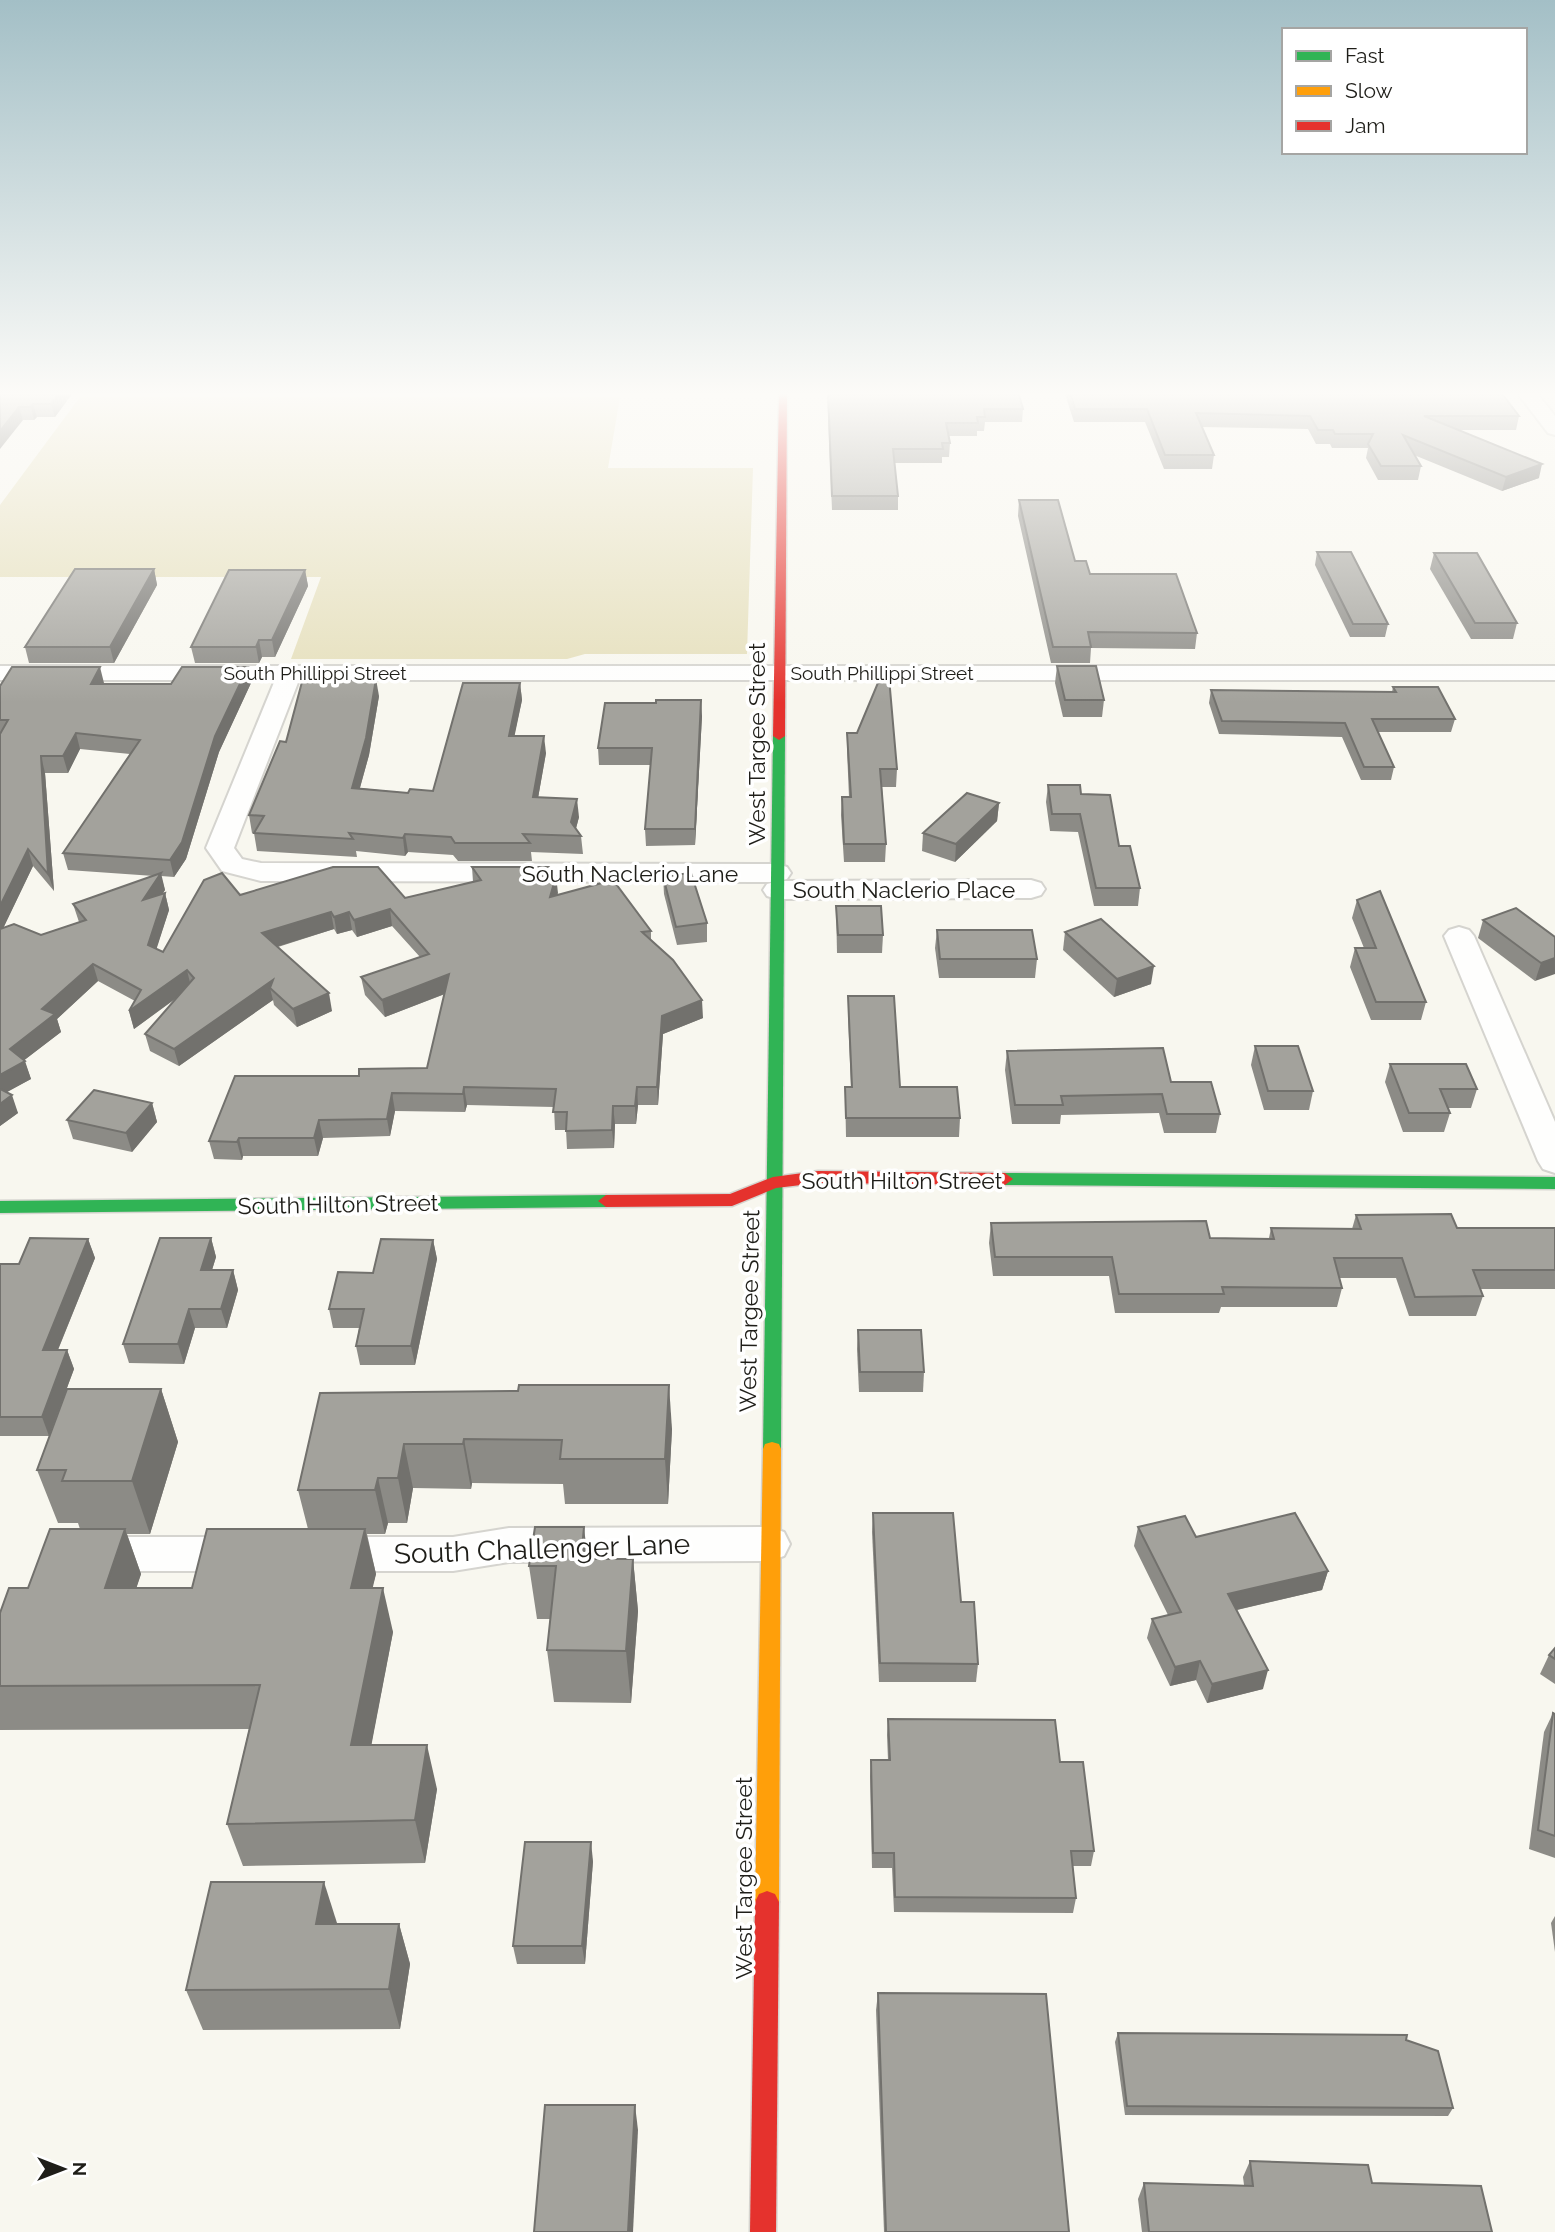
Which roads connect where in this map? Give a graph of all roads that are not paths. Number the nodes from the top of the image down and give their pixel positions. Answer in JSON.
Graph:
{"nodes":[{"id":1,"x":782,"y":495,"type":"edge"},
{"id":2,"x":0,"y":673,"type":"edge"},
{"id":3,"x":290,"y":673,"type":"junction"},
{"id":4,"x":779,"y":673,"type":"junction"},
{"id":5,"x":1555,"y":673,"type":"edge"},
{"id":6,"x":777,"y":881,"type":"junction"},
{"id":7,"x":1031,"y":888,"type":"dead end"},
{"id":8,"x":1459,"y":936,"type":"dead end"},
{"id":9,"x":1555,"y":1161,"type":"edge"},
{"id":10,"x":773,"y":1183,"type":"junction"},
{"id":11,"x":1555,"y":1183,"type":"edge"},
{"id":12,"x":0,"y":1207,"type":"edge"},
{"id":13,"x":769,"y":1544,"type":"junction"},
{"id":14,"x":64,"y":1554,"type":"edge"},
{"id":15,"x":763,"y":2232,"type":"edge"}],
"edges":[{"from":1,"to":4,"type":"street","name":"West Targee Street"},
{"from":2,"to":3,"type":"street","name":"South Phillippi Street"},
{"from":3,"to":4,"type":"street","name":"South Phillippi Street"},
{"from":3,"to":6,"type":"street","name":"South Naclerio Lane"},
{"from":4,"to":5,"type":"street","name":"South Phillippi Street"},
{"from":4,"to":6,"type":"street","name":"West Targee Street"},
{"from":6,"to":7,"type":"street","name":"South Naclerio Place"},
{"from":6,"to":10,"type":"street","name":"West Targee Street"},
{"from":8,"to":9,"type":"street"},
{"from":10,"to":11,"type":"street","name":"South Hilton Street"},
{"from":10,"to":12,"type":"street","name":"South Hilton Street"},
{"from":10,"to":13,"type":"street","name":"West Targee Street"},
{"from":13,"to":14,"type":"street","name":"South Challenger Lane"},
{"from":13,"to":15,"type":"street","name":"West Targee Street"}]}
